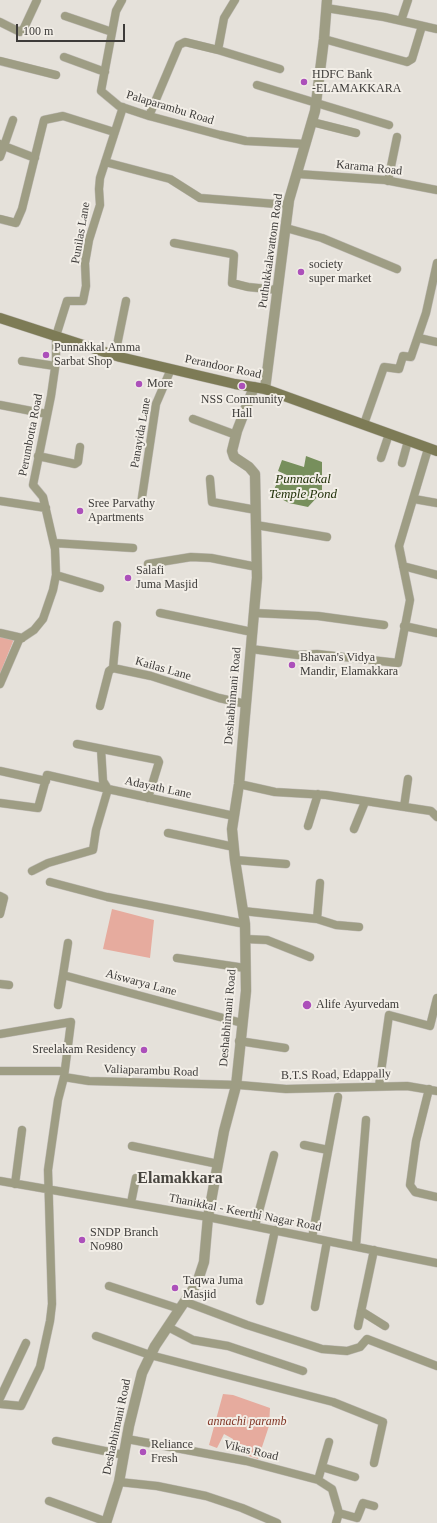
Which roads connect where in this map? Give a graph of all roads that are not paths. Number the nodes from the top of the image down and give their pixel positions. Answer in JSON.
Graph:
{"nodes":[{"id":1,"x":37,"y":0,"type":"edge"},
{"id":2,"x":122,"y":0,"type":"edge"},
{"id":3,"x":235,"y":0,"type":"edge"},
{"id":4,"x":408,"y":0,"type":"edge"},
{"id":5,"x":326,"y":4,"type":"edge"},
{"id":6,"x":65,"y":16,"type":"dead end"},
{"id":7,"x":402,"y":21,"type":"junction"},
{"id":8,"x":0,"y":22,"type":"edge"},
{"id":9,"x":422,"y":26,"type":"junction"},
{"id":10,"x":437,"y":29,"type":"edge"},
{"id":11,"x":112,"y":32,"type":"junction"},
{"id":12,"x":324,"y":39,"type":"junction"},
{"id":13,"x":218,"y":50,"type":"junction"},
{"id":14,"x":64,"y":56,"type":"dead end"},
{"id":15,"x":0,"y":61,"type":"edge"},
{"id":16,"x":280,"y":69,"type":"dead end"},
{"id":17,"x":105,"y":72,"type":"junction"},
{"id":18,"x":56,"y":75,"type":"dead end"},
{"id":19,"x":257,"y":85,"type":"dead end"},
{"id":20,"x":316,"y":103,"type":"junction"},
{"id":21,"x":123,"y":107,"type":"junction"},
{"id":22,"x":149,"y":116,"type":"junction"},
{"id":23,"x":13,"y":120,"type":"dead end"},
{"id":24,"x":312,"y":122,"type":"junction"},
{"id":25,"x":389,"y":125,"type":"dead end"},
{"id":26,"x":114,"y":132,"type":"junction"},
{"id":27,"x":356,"y":133,"type":"dead end"},
{"id":28,"x":397,"y":137,"type":"dead end"},
{"id":29,"x":306,"y":144,"type":"junction"},
{"id":30,"x":2,"y":145,"type":"edge"},
{"id":31,"x":0,"y":157,"type":"edge"},
{"id":32,"x":35,"y":158,"type":"junction"},
{"id":33,"x":105,"y":162,"type":"junction"},
{"id":34,"x":298,"y":174,"type":"junction"},
{"id":35,"x":388,"y":181,"type":"junction"},
{"id":36,"x":437,"y":190,"type":"edge"},
{"id":37,"x":288,"y":205,"type":"junction"},
{"id":38,"x":0,"y":219,"type":"edge"},
{"id":39,"x":286,"y":228,"type":"junction"},
{"id":40,"x":174,"y":244,"type":"dead end"},
{"id":41,"x":437,"y":263,"type":"edge"},
{"id":42,"x":397,"y":269,"type":"dead end"},
{"id":43,"x":278,"y":290,"type":"junction"},
{"id":44,"x":126,"y":301,"type":"dead end"},
{"id":45,"x":0,"y":318,"type":"edge"},
{"id":46,"x":56,"y":336,"type":"junction"},
{"id":47,"x":419,"y":338,"type":"junction"},
{"id":48,"x":437,"y":342,"type":"edge"},
{"id":49,"x":115,"y":355,"type":"junction"},
{"id":50,"x":22,"y":361,"type":"dead end"},
{"id":51,"x":55,"y":366,"type":"junction"},
{"id":52,"x":171,"y":369,"type":"junction"},
{"id":53,"x":254,"y":387,"type":"junction"},
{"id":54,"x":265,"y":389,"type":"junction"},
{"id":55,"x":0,"y":405,"type":"edge"},
{"id":56,"x":47,"y":414,"type":"junction"},
{"id":57,"x":193,"y":419,"type":"dead end"},
{"id":58,"x":364,"y":424,"type":"junction"},
{"id":59,"x":390,"y":434,"type":"junction"},
{"id":60,"x":236,"y":435,"type":"junction"},
{"id":61,"x":408,"y":441,"type":"junction"},
{"id":62,"x":80,"y":447,"type":"dead end"},
{"id":63,"x":433,"y":450,"type":"edge"},
{"id":64,"x":38,"y":456,"type":"junction"},
{"id":65,"x":381,"y":458,"type":"dead end"},
{"id":66,"x":402,"y":463,"type":"dead end"},
{"id":67,"x":210,"y":479,"type":"dead end"},
{"id":68,"x":414,"y":499,"type":"junction"},
{"id":69,"x":0,"y":501,"type":"edge"},
{"id":70,"x":437,"y":503,"type":"edge"},
{"id":71,"x":141,"y":504,"type":"dead end"},
{"id":72,"x":46,"y":508,"type":"junction"},
{"id":73,"x":256,"y":510,"type":"junction"},
{"id":74,"x":256,"y":525,"type":"junction"},
{"id":75,"x":327,"y":537,"type":"dead end"},
{"id":76,"x":54,"y":543,"type":"junction"},
{"id":77,"x":133,"y":548,"type":"dead end"},
{"id":78,"x":148,"y":564,"type":"dead end"},
{"id":79,"x":257,"y":566,"type":"junction"},
{"id":80,"x":403,"y":566,"type":"junction"},
{"id":81,"x":56,"y":575,"type":"junction"},
{"id":82,"x":437,"y":575,"type":"edge"},
{"id":83,"x":100,"y":588,"type":"dead end"},
{"id":84,"x":160,"y":613,"type":"dead end"},
{"id":85,"x":254,"y":613,"type":"junction"},
{"id":86,"x":117,"y":625,"type":"dead end"},
{"id":87,"x":384,"y":625,"type":"dead end"},
{"id":88,"x":404,"y":626,"type":"junction"},
{"id":89,"x":252,"y":632,"type":"junction"},
{"id":90,"x":0,"y":633,"type":"edge"},
{"id":91,"x":437,"y":633,"type":"edge"},
{"id":92,"x":22,"y":638,"type":"junction"},
{"id":93,"x":251,"y":649,"type":"junction"},
{"id":94,"x":113,"y":668,"type":"junction"},
{"id":95,"x":0,"y":684,"type":"edge"},
{"id":96,"x":246,"y":704,"type":"junction"},
{"id":97,"x":100,"y":706,"type":"dead end"},
{"id":98,"x":77,"y":744,"type":"dead end"},
{"id":99,"x":101,"y":748,"type":"junction"},
{"id":100,"x":0,"y":771,"type":"edge"},
{"id":101,"x":408,"y":779,"type":"dead end"},
{"id":102,"x":46,"y":781,"type":"junction"},
{"id":103,"x":239,"y":784,"type":"junction"},
{"id":104,"x":108,"y":789,"type":"junction"},
{"id":105,"x":318,"y":794,"type":"junction"},
{"id":106,"x":148,"y":798,"type":"junction"},
{"id":107,"x":365,"y":802,"type":"junction"},
{"id":108,"x":0,"y":803,"type":"edge"},
{"id":109,"x":404,"y":807,"type":"junction"},
{"id":110,"x":234,"y":816,"type":"junction"},
{"id":111,"x":437,"y":817,"type":"edge"},
{"id":112,"x":308,"y":826,"type":"dead end"},
{"id":113,"x":354,"y":829,"type":"dead end"},
{"id":114,"x":168,"y":833,"type":"dead end"},
{"id":115,"x":234,"y":847,"type":"junction"},
{"id":116,"x":235,"y":860,"type":"junction"},
{"id":117,"x":286,"y":864,"type":"dead end"},
{"id":118,"x":32,"y":871,"type":"dead end"},
{"id":119,"x":50,"y":882,"type":"dead end"},
{"id":120,"x":320,"y":883,"type":"dead end"},
{"id":121,"x":0,"y":896,"type":"edge"},
{"id":122,"x":243,"y":911,"type":"junction"},
{"id":123,"x":0,"y":914,"type":"edge"},
{"id":124,"x":317,"y":919,"type":"junction"},
{"id":125,"x":245,"y":924,"type":"junction"},
{"id":126,"x":359,"y":927,"type":"dead end"},
{"id":127,"x":245,"y":939,"type":"junction"},
{"id":128,"x":68,"y":943,"type":"dead end"},
{"id":129,"x":310,"y":957,"type":"dead end"},
{"id":130,"x":178,"y":958,"type":"dead end"},
{"id":131,"x":245,"y":968,"type":"junction"},
{"id":132,"x":63,"y":975,"type":"junction"},
{"id":133,"x":0,"y":984,"type":"edge"},
{"id":134,"x":9,"y":985,"type":"dead end"},
{"id":135,"x":437,"y":998,"type":"edge"},
{"id":136,"x":58,"y":1005,"type":"dead end"},
{"id":137,"x":242,"y":1023,"type":"junction"},
{"id":138,"x":0,"y":1034,"type":"edge"},
{"id":139,"x":239,"y":1041,"type":"junction"},
{"id":140,"x":285,"y":1048,"type":"dead end"},
{"id":141,"x":0,"y":1071,"type":"edge"},
{"id":142,"x":62,"y":1074,"type":"junction"},
{"id":143,"x":236,"y":1086,"type":"junction"},
{"id":144,"x":379,"y":1086,"type":"junction"},
{"id":145,"x":433,"y":1090,"type":"edge"},
{"id":146,"x":338,"y":1097,"type":"dead end"},
{"id":147,"x":366,"y":1120,"type":"dead end"},
{"id":148,"x":22,"y":1130,"type":"dead end"},
{"id":149,"x":304,"y":1145,"type":"dead end"},
{"id":150,"x":132,"y":1146,"type":"dead end"},
{"id":151,"x":328,"y":1150,"type":"junction"},
{"id":152,"x":274,"y":1155,"type":"dead end"},
{"id":153,"x":218,"y":1164,"type":"junction"},
{"id":154,"x":136,"y":1178,"type":"dead end"},
{"id":155,"x":0,"y":1181,"type":"edge"},
{"id":156,"x":15,"y":1184,"type":"junction"},
{"id":157,"x":48,"y":1190,"type":"junction"},
{"id":158,"x":437,"y":1197,"type":"edge"},
{"id":159,"x":131,"y":1203,"type":"junction"},
{"id":160,"x":208,"y":1217,"type":"junction"},
{"id":161,"x":254,"y":1226,"type":"junction"},
{"id":162,"x":276,"y":1230,"type":"junction"},
{"id":163,"x":312,"y":1238,"type":"junction"},
{"id":164,"x":328,"y":1241,"type":"junction"},
{"id":165,"x":356,"y":1246,"type":"junction"},
{"id":166,"x":374,"y":1250,"type":"junction"},
{"id":167,"x":437,"y":1262,"type":"edge"},
{"id":168,"x":109,"y":1286,"type":"dead end"},
{"id":169,"x":260,"y":1301,"type":"dead end"},
{"id":170,"x":183,"y":1305,"type":"junction"},
{"id":171,"x":315,"y":1307,"type":"dead end"},
{"id":172,"x":361,"y":1311,"type":"junction"},
{"id":173,"x":358,"y":1326,"type":"dead end"},
{"id":174,"x":385,"y":1326,"type":"dead end"},
{"id":175,"x":168,"y":1327,"type":"junction"},
{"id":176,"x":96,"y":1336,"type":"dead end"},
{"id":177,"x":26,"y":1343,"type":"dead end"},
{"id":178,"x":150,"y":1355,"type":"junction"},
{"id":179,"x":437,"y":1366,"type":"edge"},
{"id":180,"x":304,"y":1371,"type":"dead end"},
{"id":181,"x":0,"y":1398,"type":"edge"},
{"id":182,"x":0,"y":1404,"type":"edge"},
{"id":183,"x":127,"y":1439,"type":"junction"},
{"id":184,"x":56,"y":1441,"type":"dead end"},
{"id":185,"x":329,"y":1442,"type":"dead end"},
{"id":186,"x":124,"y":1455,"type":"junction"},
{"id":187,"x":374,"y":1463,"type":"dead end"},
{"id":188,"x":322,"y":1466,"type":"junction"},
{"id":189,"x":355,"y":1477,"type":"dead end"},
{"id":190,"x":318,"y":1480,"type":"junction"},
{"id":191,"x":119,"y":1482,"type":"junction"},
{"id":192,"x":49,"y":1501,"type":"dead end"},
{"id":193,"x":374,"y":1506,"type":"dead end"},
{"id":194,"x":339,"y":1513,"type":"junction"},
{"id":195,"x":107,"y":1522,"type":"edge"},
{"id":196,"x":277,"y":1523,"type":"edge"},
{"id":197,"x":336,"y":1523,"type":"edge"}],
"edges":[{"from":1,"to":8,"type":"street"},
{"from":2,"to":11,"type":"street","name":"Palaparambu Road"},
{"from":3,"to":13,"type":"street"},
{"from":4,"to":7,"type":"street"},
{"from":5,"to":7,"type":"street"},
{"from":5,"to":12,"type":"street","name":"Puthukkalavattom Road"},
{"from":6,"to":11,"type":"street"},
{"from":7,"to":9,"type":"street"},
{"from":9,"to":10,"type":"street"},
{"from":9,"to":12,"type":"street"},
{"from":11,"to":17,"type":"street","name":"Palaparambu Road"},
{"from":12,"to":20,"type":"street","name":"Puthukkalavattom Road"},
{"from":13,"to":16,"type":"street"},
{"from":13,"to":22,"type":"street"},
{"from":14,"to":17,"type":"street"},
{"from":15,"to":18,"type":"street"},
{"from":17,"to":21,"type":"street","name":"Palaparambu Road"},
{"from":19,"to":20,"type":"street"},
{"from":20,"to":24,"type":"street","name":"Puthukkalavattom Road"},
{"from":20,"to":25,"type":"street"},
{"from":21,"to":22,"type":"street","name":"Palaparambu Road"},
{"from":21,"to":26,"type":"street","name":"Punilas Lane"},
{"from":22,"to":29,"type":"street","name":"Palaparambu Road"},
{"from":23,"to":30,"type":"street"},
{"from":24,"to":27,"type":"street"},
{"from":24,"to":29,"type":"street","name":"Puthukkalavattom Road"},
{"from":26,"to":32,"type":"street"},
{"from":26,"to":33,"type":"street","name":"Punilas Lane"},
{"from":28,"to":35,"type":"street"},
{"from":29,"to":34,"type":"street","name":"Puthukkalavattom Road"},
{"from":30,"to":31,"type":"street"},
{"from":30,"to":32,"type":"street"},
{"from":32,"to":38,"type":"street"},
{"from":33,"to":37,"type":"street"},
{"from":33,"to":46,"type":"street","name":"Punilas Lane"},
{"from":34,"to":35,"type":"street","name":"Karama Road"},
{"from":34,"to":37,"type":"street","name":"Puthukkalavattom Road"},
{"from":35,"to":36,"type":"street","name":"Karama Road"},
{"from":37,"to":39,"type":"street","name":"Puthukkalavattom Road"},
{"from":39,"to":42,"type":"street"},
{"from":39,"to":43,"type":"street","name":"Puthukkalavattom Road"},
{"from":40,"to":43,"type":"street"},
{"from":41,"to":47,"type":"street"},
{"from":43,"to":54,"type":"street","name":"Puthukkalavattom Road"},
{"from":44,"to":49,"type":"street"},
{"from":45,"to":46,"type":"main road","name":"Perandoor Road"},
{"from":46,"to":49,"type":"main road","name":"Perandoor Road"},
{"from":46,"to":51,"type":"street","name":"Perumbotta Road"},
{"from":47,"to":48,"type":"street"},
{"from":47,"to":58,"type":"street"},
{"from":49,"to":52,"type":"main road","name":"Perandoor Road"},
{"from":50,"to":51,"type":"street"},
{"from":51,"to":56,"type":"street","name":"Perumbotta Road"},
{"from":52,"to":53,"type":"main road","name":"Perandoor Road"},
{"from":52,"to":71,"type":"street","name":"Panayida Lane"},
{"from":53,"to":54,"type":"main road","name":"Perandoor Road"},
{"from":53,"to":60,"type":"street","name":"Deshabhimani Road"},
{"from":54,"to":58,"type":"main road","name":"Perandoor Road"},
{"from":55,"to":56,"type":"street"},
{"from":56,"to":64,"type":"street","name":"Perumbotta Road"},
{"from":57,"to":60,"type":"street"},
{"from":58,"to":59,"type":"main road","name":"Perandoor Road"},
{"from":59,"to":61,"type":"main road","name":"Perandoor Road"},
{"from":59,"to":65,"type":"street"},
{"from":60,"to":73,"type":"street","name":"Deshabhimani Road"},
{"from":61,"to":63,"type":"main road","name":"Perandoor Road"},
{"from":61,"to":66,"type":"street"},
{"from":62,"to":64,"type":"street"},
{"from":63,"to":68,"type":"street"},
{"from":64,"to":72,"type":"street","name":"Perumbotta Road"},
{"from":67,"to":73,"type":"street"},
{"from":68,"to":70,"type":"street"},
{"from":68,"to":80,"type":"street"},
{"from":69,"to":72,"type":"street"},
{"from":72,"to":76,"type":"street","name":"Perumbotta Road"},
{"from":73,"to":74,"type":"street","name":"Deshabhimani Road"},
{"from":74,"to":75,"type":"street"},
{"from":74,"to":79,"type":"street","name":"Deshabhimani Road"},
{"from":76,"to":77,"type":"street"},
{"from":76,"to":81,"type":"street","name":"Perumbotta Road"},
{"from":78,"to":79,"type":"street"},
{"from":79,"to":85,"type":"street","name":"Deshabhimani Road"},
{"from":80,"to":82,"type":"street"},
{"from":80,"to":88,"type":"street"},
{"from":81,"to":83,"type":"street"},
{"from":81,"to":92,"type":"street","name":"Perumbotta Road"},
{"from":84,"to":89,"type":"street"},
{"from":85,"to":87,"type":"street"},
{"from":85,"to":89,"type":"street","name":"Deshabhimani Road"},
{"from":86,"to":94,"type":"street"},
{"from":88,"to":91,"type":"street"},
{"from":88,"to":93,"type":"street"},
{"from":89,"to":93,"type":"street","name":"Deshabhimani Road"},
{"from":90,"to":92,"type":"street"},
{"from":92,"to":95,"type":"street","name":"Perumbotta Road"},
{"from":93,"to":96,"type":"street","name":"Deshabhimani Road"},
{"from":94,"to":96,"type":"street","name":"Kailas Lane"},
{"from":94,"to":97,"type":"street"},
{"from":96,"to":103,"type":"street","name":"Deshabhimani Road"},
{"from":98,"to":99,"type":"street"},
{"from":99,"to":104,"type":"street"},
{"from":99,"to":106,"type":"street"},
{"from":100,"to":102,"type":"street"},
{"from":101,"to":109,"type":"street"},
{"from":102,"to":104,"type":"street"},
{"from":102,"to":108,"type":"street"},
{"from":103,"to":105,"type":"street"},
{"from":103,"to":110,"type":"street","name":"Deshabhimani Road"},
{"from":104,"to":106,"type":"street","name":"Adayath Lane"},
{"from":104,"to":118,"type":"street","name":"Adayath Lane"},
{"from":105,"to":107,"type":"street"},
{"from":105,"to":112,"type":"street"},
{"from":106,"to":110,"type":"street","name":"Adayath Lane"},
{"from":107,"to":109,"type":"street"},
{"from":107,"to":113,"type":"street"},
{"from":109,"to":111,"type":"street"},
{"from":110,"to":115,"type":"street","name":"Deshabhimani Road"},
{"from":114,"to":115,"type":"street"},
{"from":115,"to":116,"type":"street","name":"Deshabhimani Road"},
{"from":116,"to":117,"type":"street"},
{"from":116,"to":122,"type":"street","name":"Deshabhimani Road"},
{"from":119,"to":125,"type":"street"},
{"from":120,"to":124,"type":"street"},
{"from":121,"to":123,"type":"street"},
{"from":122,"to":124,"type":"street"},
{"from":122,"to":125,"type":"street","name":"Deshabhimani Road"},
{"from":124,"to":126,"type":"street"},
{"from":125,"to":127,"type":"street","name":"Deshabhimani Road"},
{"from":127,"to":129,"type":"street"},
{"from":127,"to":131,"type":"street","name":"Deshabhimani Road"},
{"from":128,"to":132,"type":"street"},
{"from":130,"to":131,"type":"street"},
{"from":131,"to":137,"type":"street","name":"Deshabhimani Road"},
{"from":132,"to":136,"type":"street"},
{"from":132,"to":137,"type":"street","name":"Aiswarya Lane"},
{"from":133,"to":134,"type":"street"},
{"from":135,"to":144,"type":"street"},
{"from":137,"to":139,"type":"street","name":"Deshabhimani Road"},
{"from":138,"to":142,"type":"street"},
{"from":139,"to":140,"type":"street"},
{"from":139,"to":143,"type":"street","name":"Deshabhimani Road"},
{"from":141,"to":142,"type":"street","name":"Valiaparambu Road"},
{"from":142,"to":143,"type":"street","name":"Valiaparambu Road"},
{"from":142,"to":157,"type":"street"},
{"from":143,"to":144,"type":"street","name":"B.T.S Road, Edappally"},
{"from":143,"to":153,"type":"street","name":"Deshabhimani Road"},
{"from":144,"to":145,"type":"street","name":"B.T.S Road, Edappally"},
{"from":145,"to":158,"type":"street"},
{"from":146,"to":151,"type":"street"},
{"from":147,"to":165,"type":"street"},
{"from":148,"to":156,"type":"street"},
{"from":149,"to":151,"type":"street"},
{"from":150,"to":153,"type":"street"},
{"from":151,"to":163,"type":"street"},
{"from":152,"to":161,"type":"street"},
{"from":153,"to":160,"type":"street","name":"Deshabhimani Road"},
{"from":154,"to":159,"type":"street"},
{"from":155,"to":156,"type":"street","name":"Thanikkal - Keerthi Nagar Road"},
{"from":156,"to":157,"type":"street","name":"Thanikkal - Keerthi Nagar Road"},
{"from":157,"to":159,"type":"street","name":"Thanikkal - Keerthi Nagar Road"},
{"from":157,"to":182,"type":"street"},
{"from":159,"to":160,"type":"street","name":"Thanikkal - Keerthi Nagar Road"},
{"from":160,"to":161,"type":"street","name":"Thanikkal - Keerthi Nagar Road"},
{"from":160,"to":170,"type":"street","name":"Deshabhimani Road"},
{"from":161,"to":162,"type":"street","name":"Thanikkal - Keerthi Nagar Road"},
{"from":162,"to":163,"type":"street","name":"Thanikkal - Keerthi Nagar Road"},
{"from":162,"to":169,"type":"street"},
{"from":163,"to":164,"type":"street","name":"Thanikkal - Keerthi Nagar Road"},
{"from":164,"to":165,"type":"street","name":"Thanikkal - Keerthi Nagar Road"},
{"from":164,"to":171,"type":"street"},
{"from":165,"to":166,"type":"street","name":"Thanikkal - Keerthi Nagar Road"},
{"from":166,"to":167,"type":"street","name":"Thanikkal - Keerthi Nagar Road"},
{"from":166,"to":172,"type":"street"},
{"from":168,"to":170,"type":"street"},
{"from":170,"to":175,"type":"street","name":"Deshabhimani Road"},
{"from":170,"to":179,"type":"street"},
{"from":172,"to":173,"type":"street"},
{"from":172,"to":174,"type":"street"},
{"from":175,"to":178,"type":"street","name":"Deshabhimani Road"},
{"from":175,"to":180,"type":"street"},
{"from":176,"to":178,"type":"street"},
{"from":177,"to":181,"type":"street"},
{"from":178,"to":183,"type":"street","name":"Deshabhimani Road"},
{"from":178,"to":187,"type":"street"},
{"from":183,"to":186,"type":"street","name":"Deshabhimani Road"},
{"from":183,"to":190,"type":"street","name":"Vikas Road"},
{"from":184,"to":186,"type":"street"},
{"from":185,"to":188,"type":"street"},
{"from":186,"to":191,"type":"street","name":"Deshabhimani Road"},
{"from":188,"to":189,"type":"street"},
{"from":188,"to":190,"type":"street"},
{"from":190,"to":194,"type":"street","name":"Vikas Road"},
{"from":191,"to":195,"type":"street","name":"Deshabhimani Road"},
{"from":191,"to":196,"type":"street"},
{"from":192,"to":195,"type":"street"},
{"from":193,"to":194,"type":"street"},
{"from":194,"to":197,"type":"street"}]}
